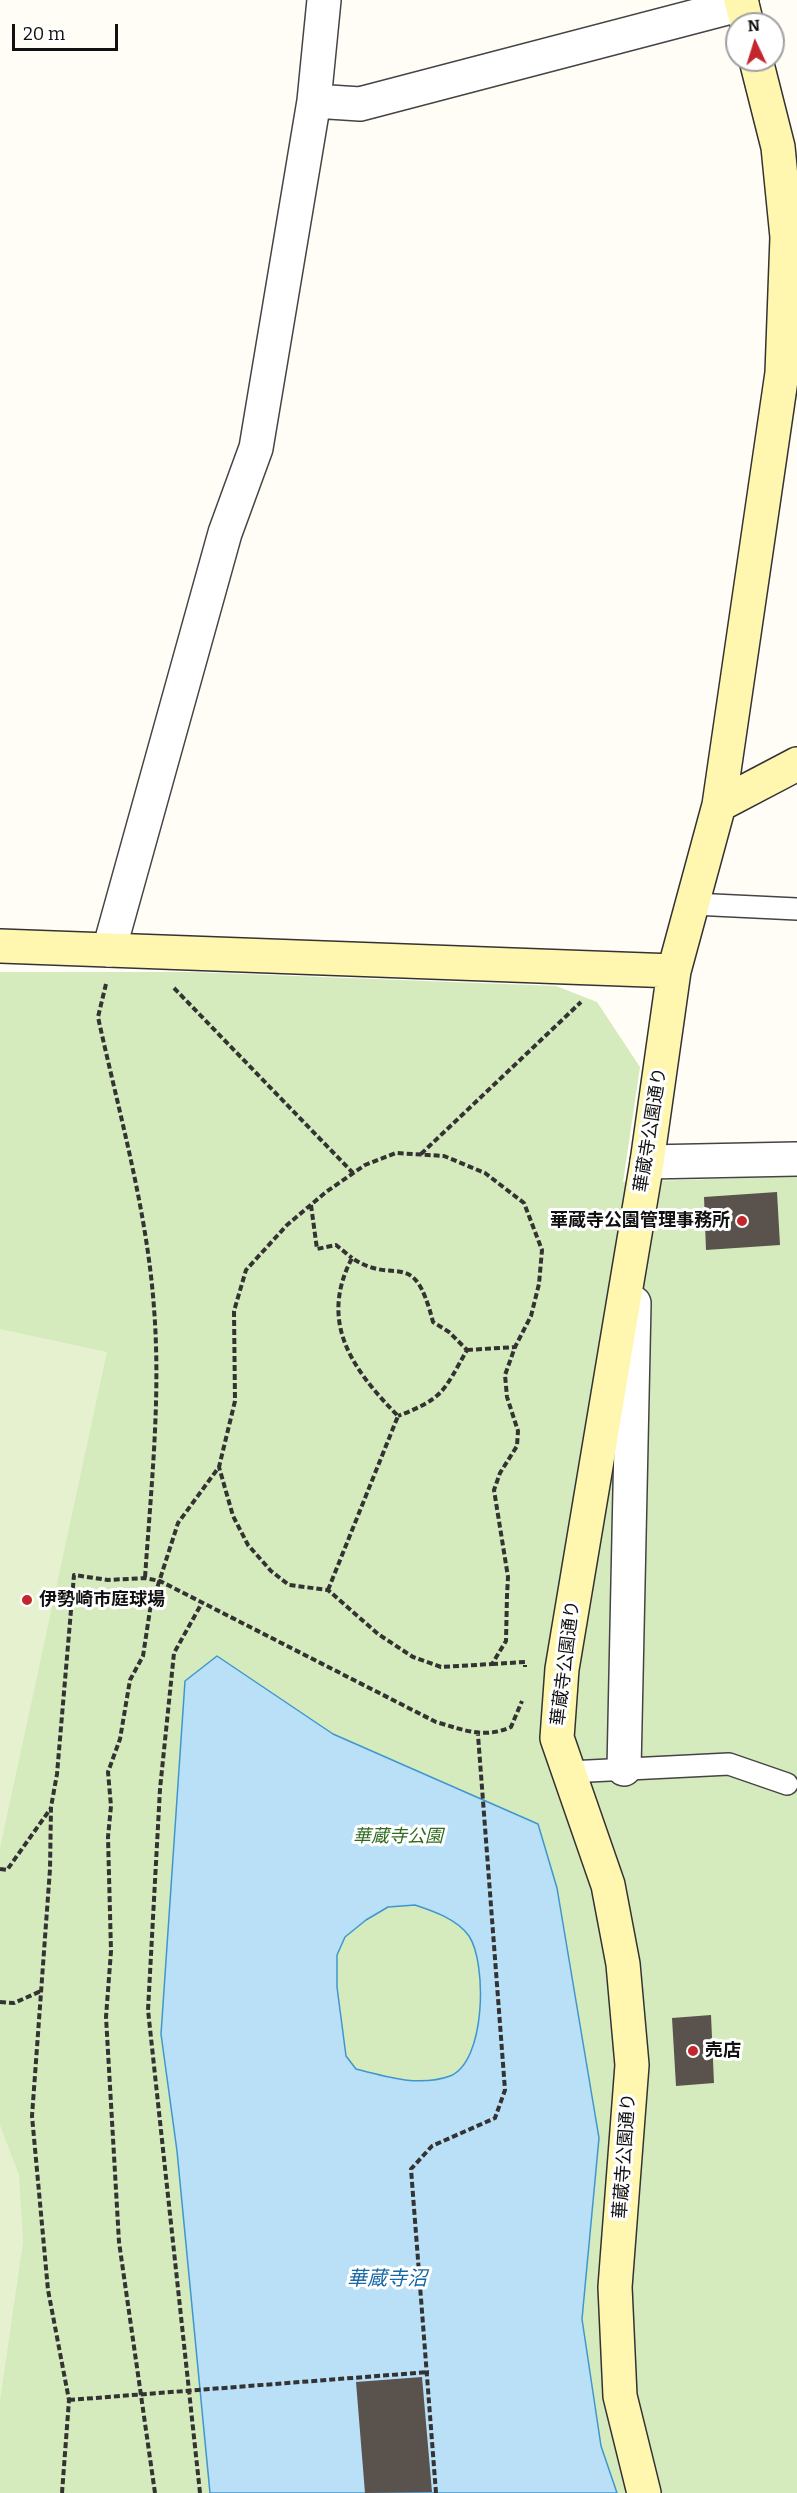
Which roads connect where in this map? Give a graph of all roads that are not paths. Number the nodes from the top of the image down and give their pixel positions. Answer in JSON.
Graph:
{"nodes":[{"id":1,"x":324,"y":0,"type":"edge"},
{"id":2,"x":744,"y":9,"type":"edge"},
{"id":3,"x":760,"y":72,"type":"edge"},
{"id":4,"x":314,"y":101,"type":"junction"},
{"id":5,"x":788,"y":147,"type":"edge"},
{"id":6,"x":797,"y":764,"type":"edge"},
{"id":7,"x":719,"y":805,"type":"junction"},
{"id":8,"x":693,"y":903,"type":"junction"},
{"id":9,"x":797,"y":909,"type":"edge"},
{"id":10,"x":0,"y":946,"type":"edge"},
{"id":11,"x":110,"y":950,"type":"junction"},
{"id":12,"x":674,"y":971,"type":"junction"},
{"id":13,"x":797,"y":1159,"type":"edge"},
{"id":14,"x":647,"y":1162,"type":"junction"},
{"id":15,"x":635,"y":1233,"type":"junction"},
{"id":16,"x":624,"y":1769,"type":"junction"},
{"id":17,"x":569,"y":1772,"type":"junction"},
{"id":18,"x":787,"y":1784,"type":"dead end"},
{"id":19,"x":644,"y":2493,"type":"edge"}],
"edges":[{"from":1,"to":4,"type":"street"},
{"from":2,"to":4,"type":"street"},
{"from":3,"to":5,"type":"street","name":"華蔵寺公園通り"},
{"from":4,"to":11,"type":"street"},
{"from":5,"to":7,"type":"street","name":"華蔵寺公園通り"},
{"from":6,"to":7,"type":"street"},
{"from":7,"to":8,"type":"street","name":"華蔵寺公園通り"},
{"from":8,"to":9,"type":"lane"},
{"from":8,"to":12,"type":"street","name":"華蔵寺公園通り"},
{"from":10,"to":11,"type":"street"},
{"from":11,"to":12,"type":"street"},
{"from":12,"to":14,"type":"street","name":"華蔵寺公園通り"},
{"from":13,"to":14,"type":"street"},
{"from":14,"to":15,"type":"street","name":"華蔵寺公園通り"},
{"from":15,"to":16,"type":"street"},
{"from":15,"to":17,"type":"street","name":"華蔵寺公園通り"},
{"from":16,"to":17,"type":"lane"},
{"from":16,"to":18,"type":"lane"},
{"from":17,"to":19,"type":"street","name":"華蔵寺公園通り"}]}
